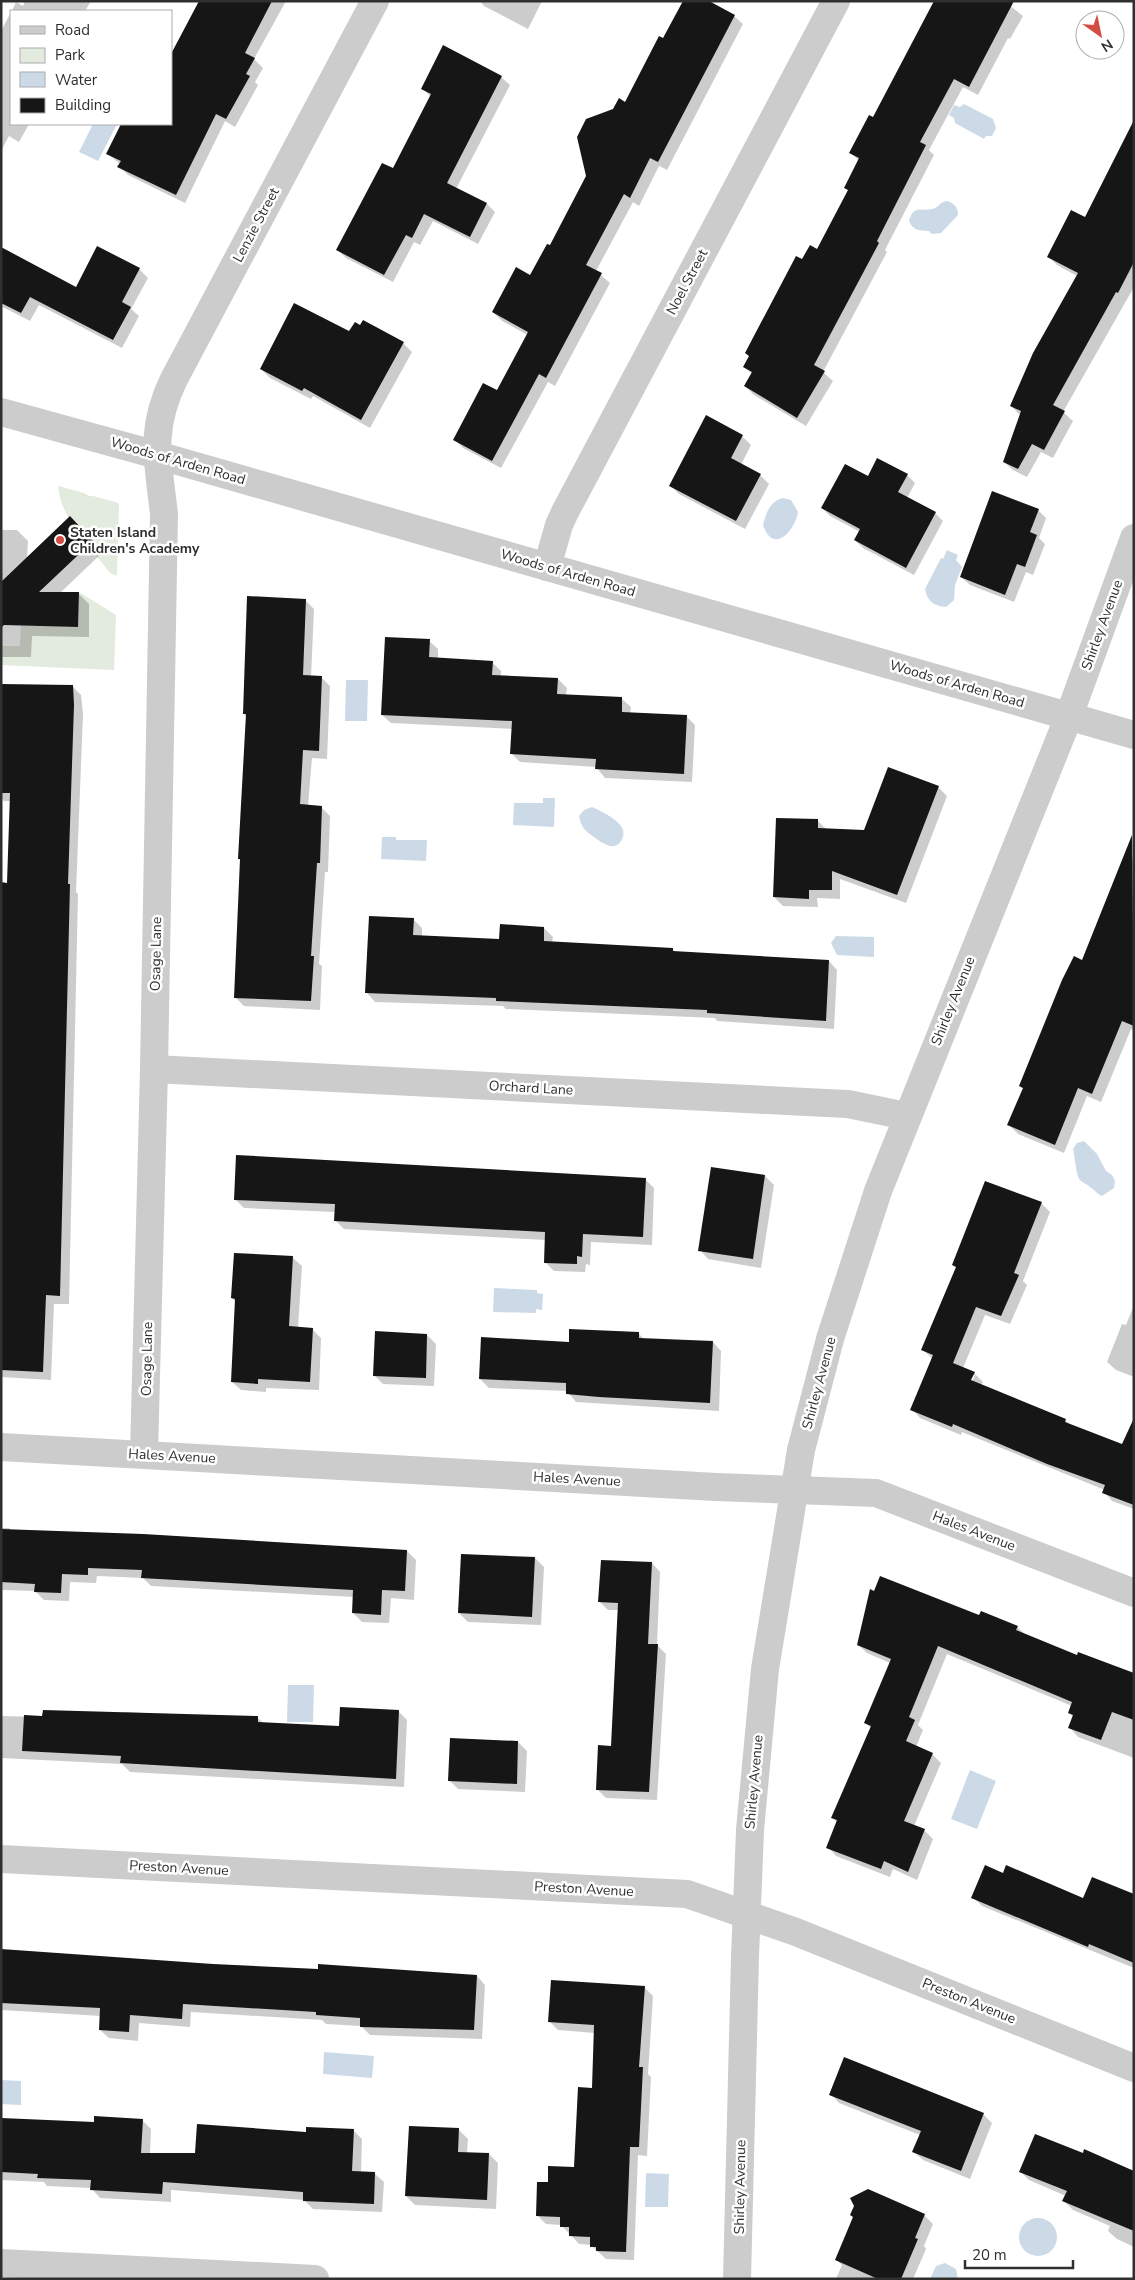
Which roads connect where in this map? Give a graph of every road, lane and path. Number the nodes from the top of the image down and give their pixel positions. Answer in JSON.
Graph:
{"nodes":[{"id":1,"x":375,"y":1,"type":"edge"},
{"id":2,"x":836,"y":1,"type":"edge"},
{"id":3,"x":1,"y":412,"type":"edge"},
{"id":4,"x":157,"y":455,"type":"junction"},
{"id":5,"x":1134,"y":538,"type":"edge"},
{"id":6,"x":547,"y":567,"type":"junction"},
{"id":7,"x":1069,"y":716,"type":"junction"},
{"id":8,"x":1134,"y":735,"type":"edge"},
{"id":9,"x":154,"y":1069,"type":"junction"},
{"id":10,"x":906,"y":1116,"type":"junction"},
{"id":11,"x":1,"y":1447,"type":"edge"},
{"id":12,"x":144,"y":1454,"type":"junction"},
{"id":13,"x":794,"y":1489,"type":"junction"},
{"id":14,"x":1134,"y":1593,"type":"edge"},
{"id":15,"x":1,"y":1859,"type":"edge"},
{"id":16,"x":746,"y":1914,"type":"junction"},
{"id":17,"x":1134,"y":2068,"type":"edge"},
{"id":18,"x":1,"y":2263,"type":"edge"},
{"id":19,"x":315,"y":2279,"type":"edge"},
{"id":20,"x":738,"y":2279,"type":"edge"}],
"edges":[{"from":1,"to":4,"type":"street","name":"Lenzie Street"},
{"from":2,"to":6,"type":"street","name":"Noel Street"},
{"from":3,"to":4,"type":"street","name":"Woods of Arden Road"},
{"from":4,"to":6,"type":"street","name":"Woods of Arden Road"},
{"from":4,"to":9,"type":"street","name":"Osage Lane"},
{"from":5,"to":7,"type":"street","name":"Shirley Avenue"},
{"from":6,"to":7,"type":"street","name":"Woods of Arden Road"},
{"from":7,"to":8,"type":"street","name":"Woods of Arden Road"},
{"from":7,"to":10,"type":"street","name":"Shirley Avenue"},
{"from":9,"to":10,"type":"street","name":"Orchard Lane"},
{"from":9,"to":12,"type":"street","name":"Osage Lane"},
{"from":10,"to":13,"type":"street","name":"Shirley Avenue"},
{"from":11,"to":12,"type":"street","name":"Hales Avenue"},
{"from":12,"to":13,"type":"street","name":"Hales Avenue"},
{"from":13,"to":14,"type":"street","name":"Hales Avenue"},
{"from":13,"to":16,"type":"street","name":"Shirley Avenue"},
{"from":15,"to":16,"type":"street","name":"Preston Avenue"},
{"from":16,"to":17,"type":"street","name":"Preston Avenue"},
{"from":16,"to":20,"type":"street","name":"Shirley Avenue"},
{"from":18,"to":19,"type":"street"}]}
